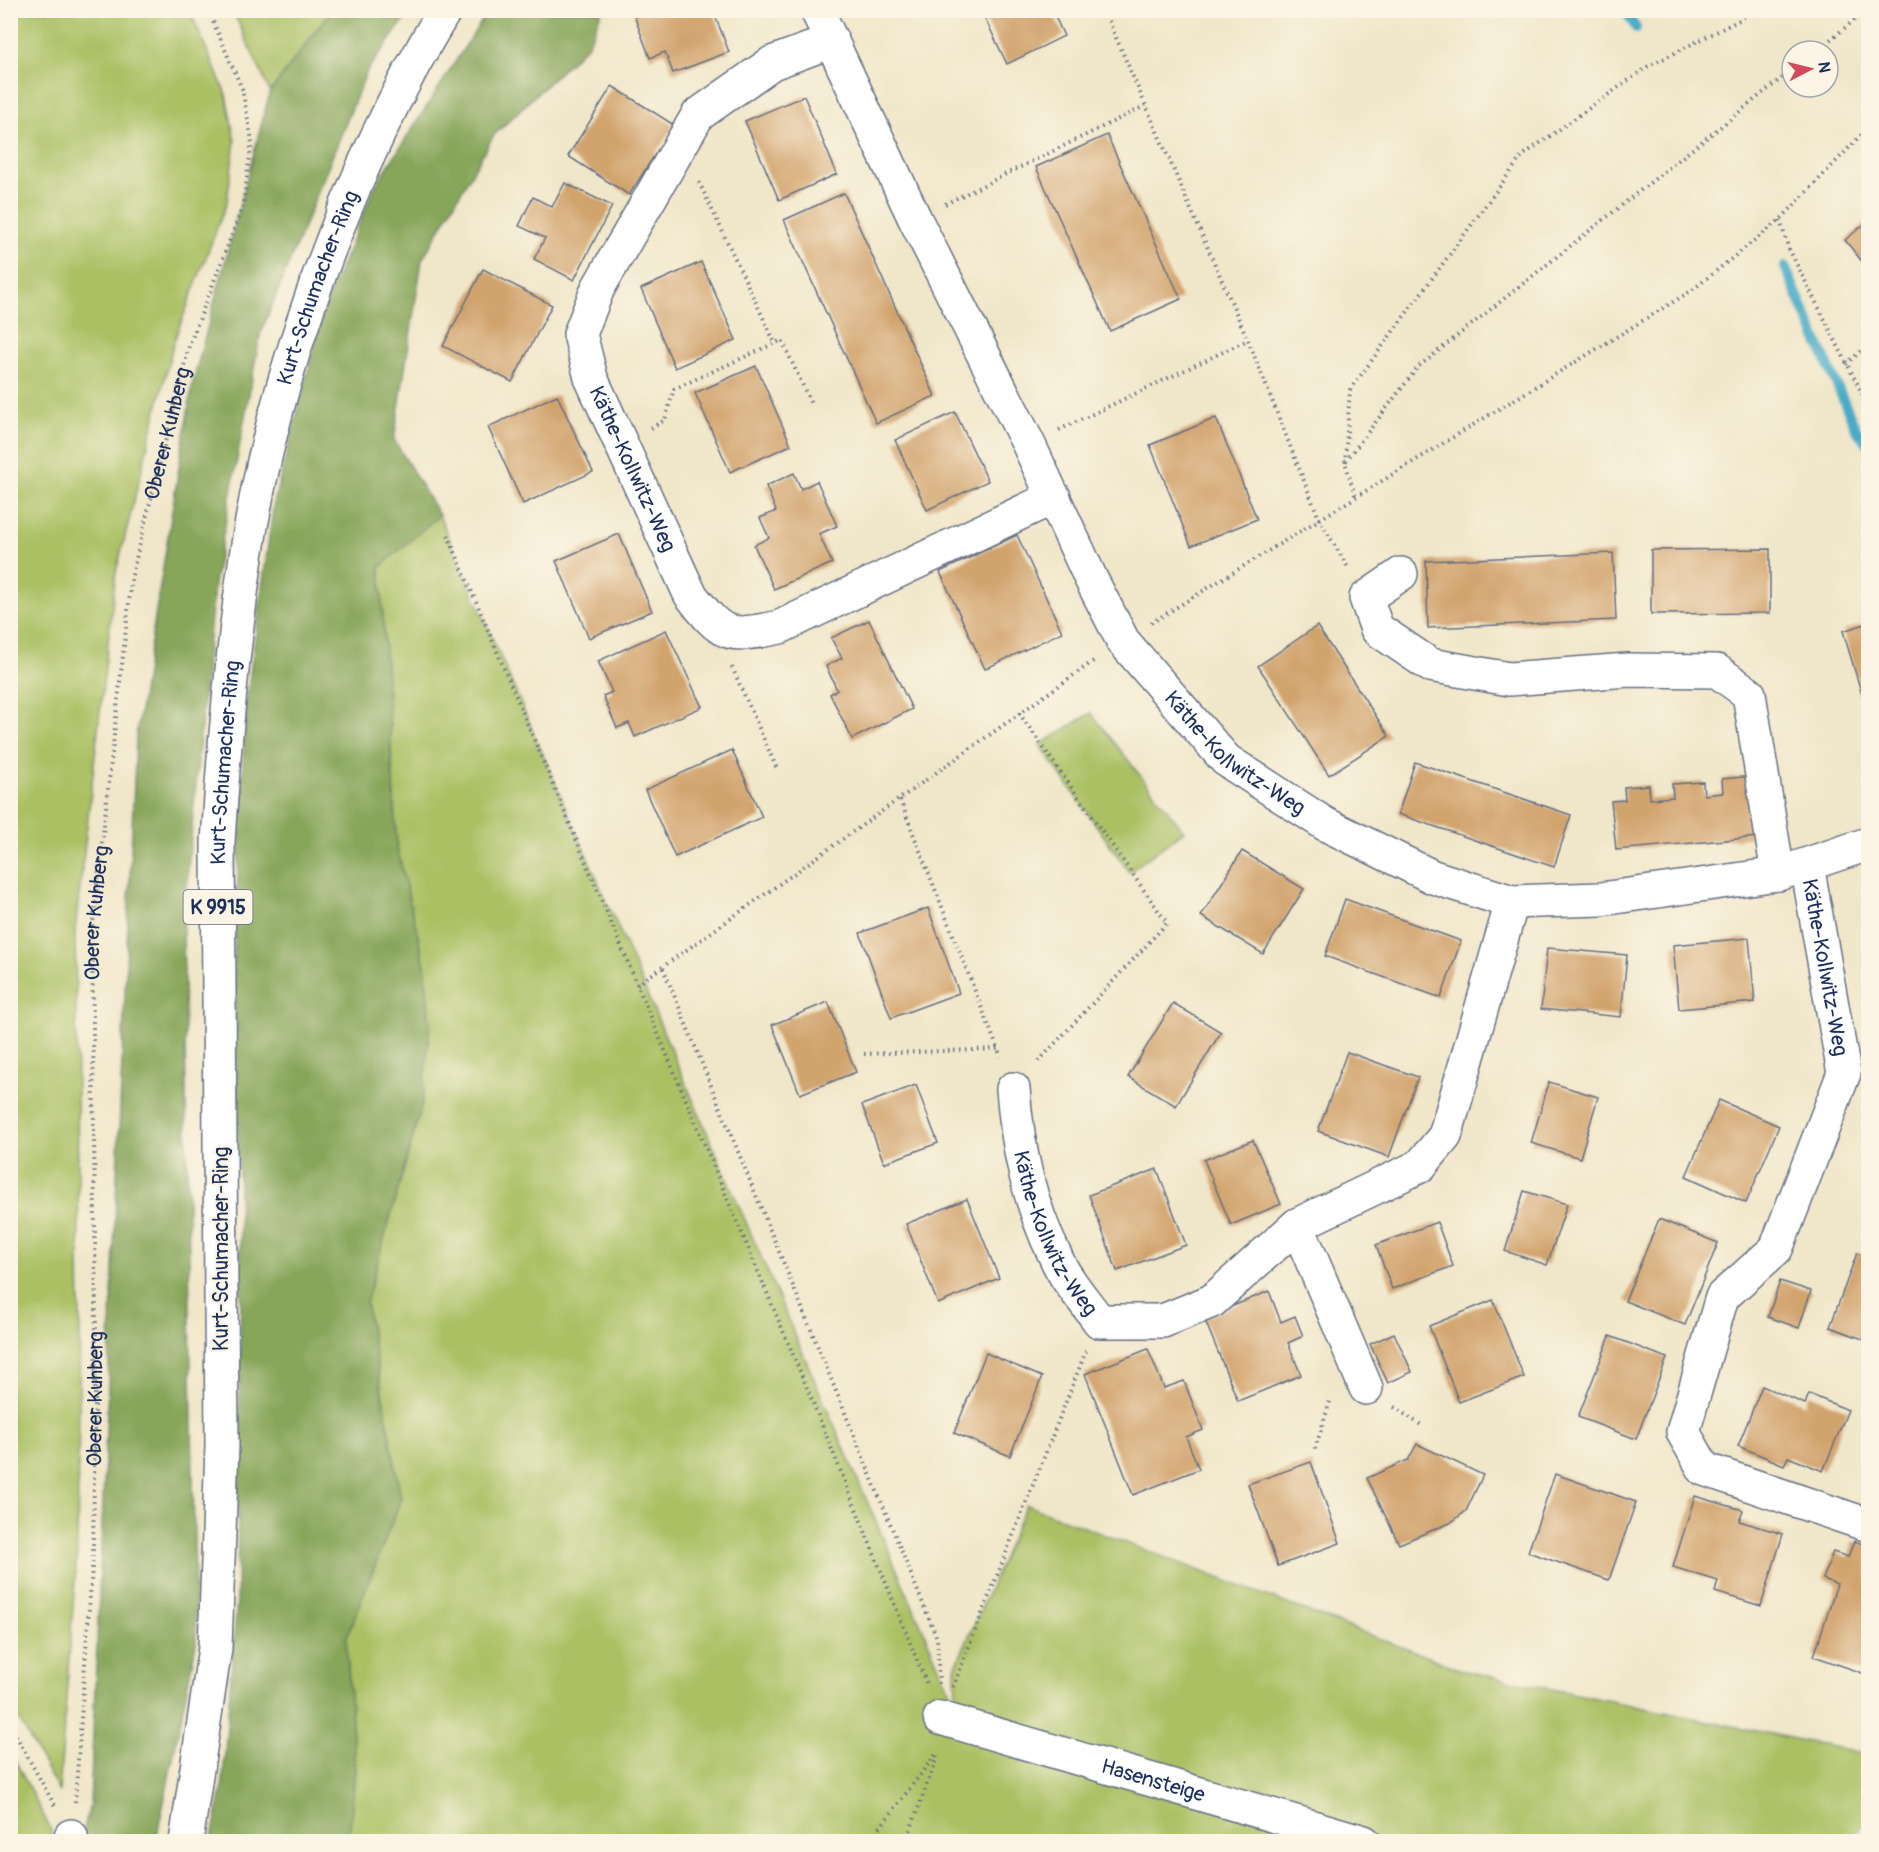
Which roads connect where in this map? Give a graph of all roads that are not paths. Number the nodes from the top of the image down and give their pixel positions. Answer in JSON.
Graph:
{"nodes":[{"id":1,"x":445,"y":10,"type":"edge"},
{"id":2,"x":817,"y":10,"type":"edge"},
{"id":3,"x":832,"y":41,"type":"junction"},
{"id":4,"x":1053,"y":497,"type":"junction"},
{"id":5,"x":1401,"y":574,"type":"dead end"},
{"id":6,"x":1869,"y":844,"type":"edge"},
{"id":7,"x":1792,"y":869,"type":"junction"},
{"id":8,"x":1512,"y":902,"type":"junction"},
{"id":9,"x":1013,"y":1089,"type":"road end"},
{"id":10,"x":1297,"y":1225,"type":"junction"},
{"id":11,"x":1366,"y":1388,"type":"road end"},
{"id":12,"x":1869,"y":1526,"type":"edge"},
{"id":13,"x":940,"y":1718,"type":"road end"},
{"id":14,"x":186,"y":1842,"type":"edge"},
{"id":15,"x":1364,"y":1842,"type":"edge"}],
"edges":[{"from":1,"to":14,"type":"street","name":"Kurt-Schumacher-Ring","number":"K 9915"},
{"from":2,"to":3,"type":"street","name":"Käthe-Kollwitz-Weg"},
{"from":3,"to":4,"type":"street","name":"Käthe-Kollwitz-Weg"},
{"from":3,"to":4,"type":"street","name":"Käthe-Kollwitz-Weg"},
{"from":4,"to":8,"type":"street","name":"Käthe-Kollwitz-Weg"},
{"from":5,"to":7,"type":"street","name":"Käthe-Kollwitz-Weg"},
{"from":6,"to":7,"type":"street","name":"Käthe-Kollwitz-Weg"},
{"from":7,"to":8,"type":"street","name":"Käthe-Kollwitz-Weg"},
{"from":7,"to":12,"type":"street","name":"Käthe-Kollwitz-Weg"},
{"from":8,"to":10,"type":"street","name":"Käthe-Kollwitz-Weg"},
{"from":9,"to":10,"type":"street","name":"Käthe-Kollwitz-Weg"},
{"from":10,"to":11,"type":"street"},
{"from":13,"to":15,"type":"street","name":"Hasensteige"}]}
